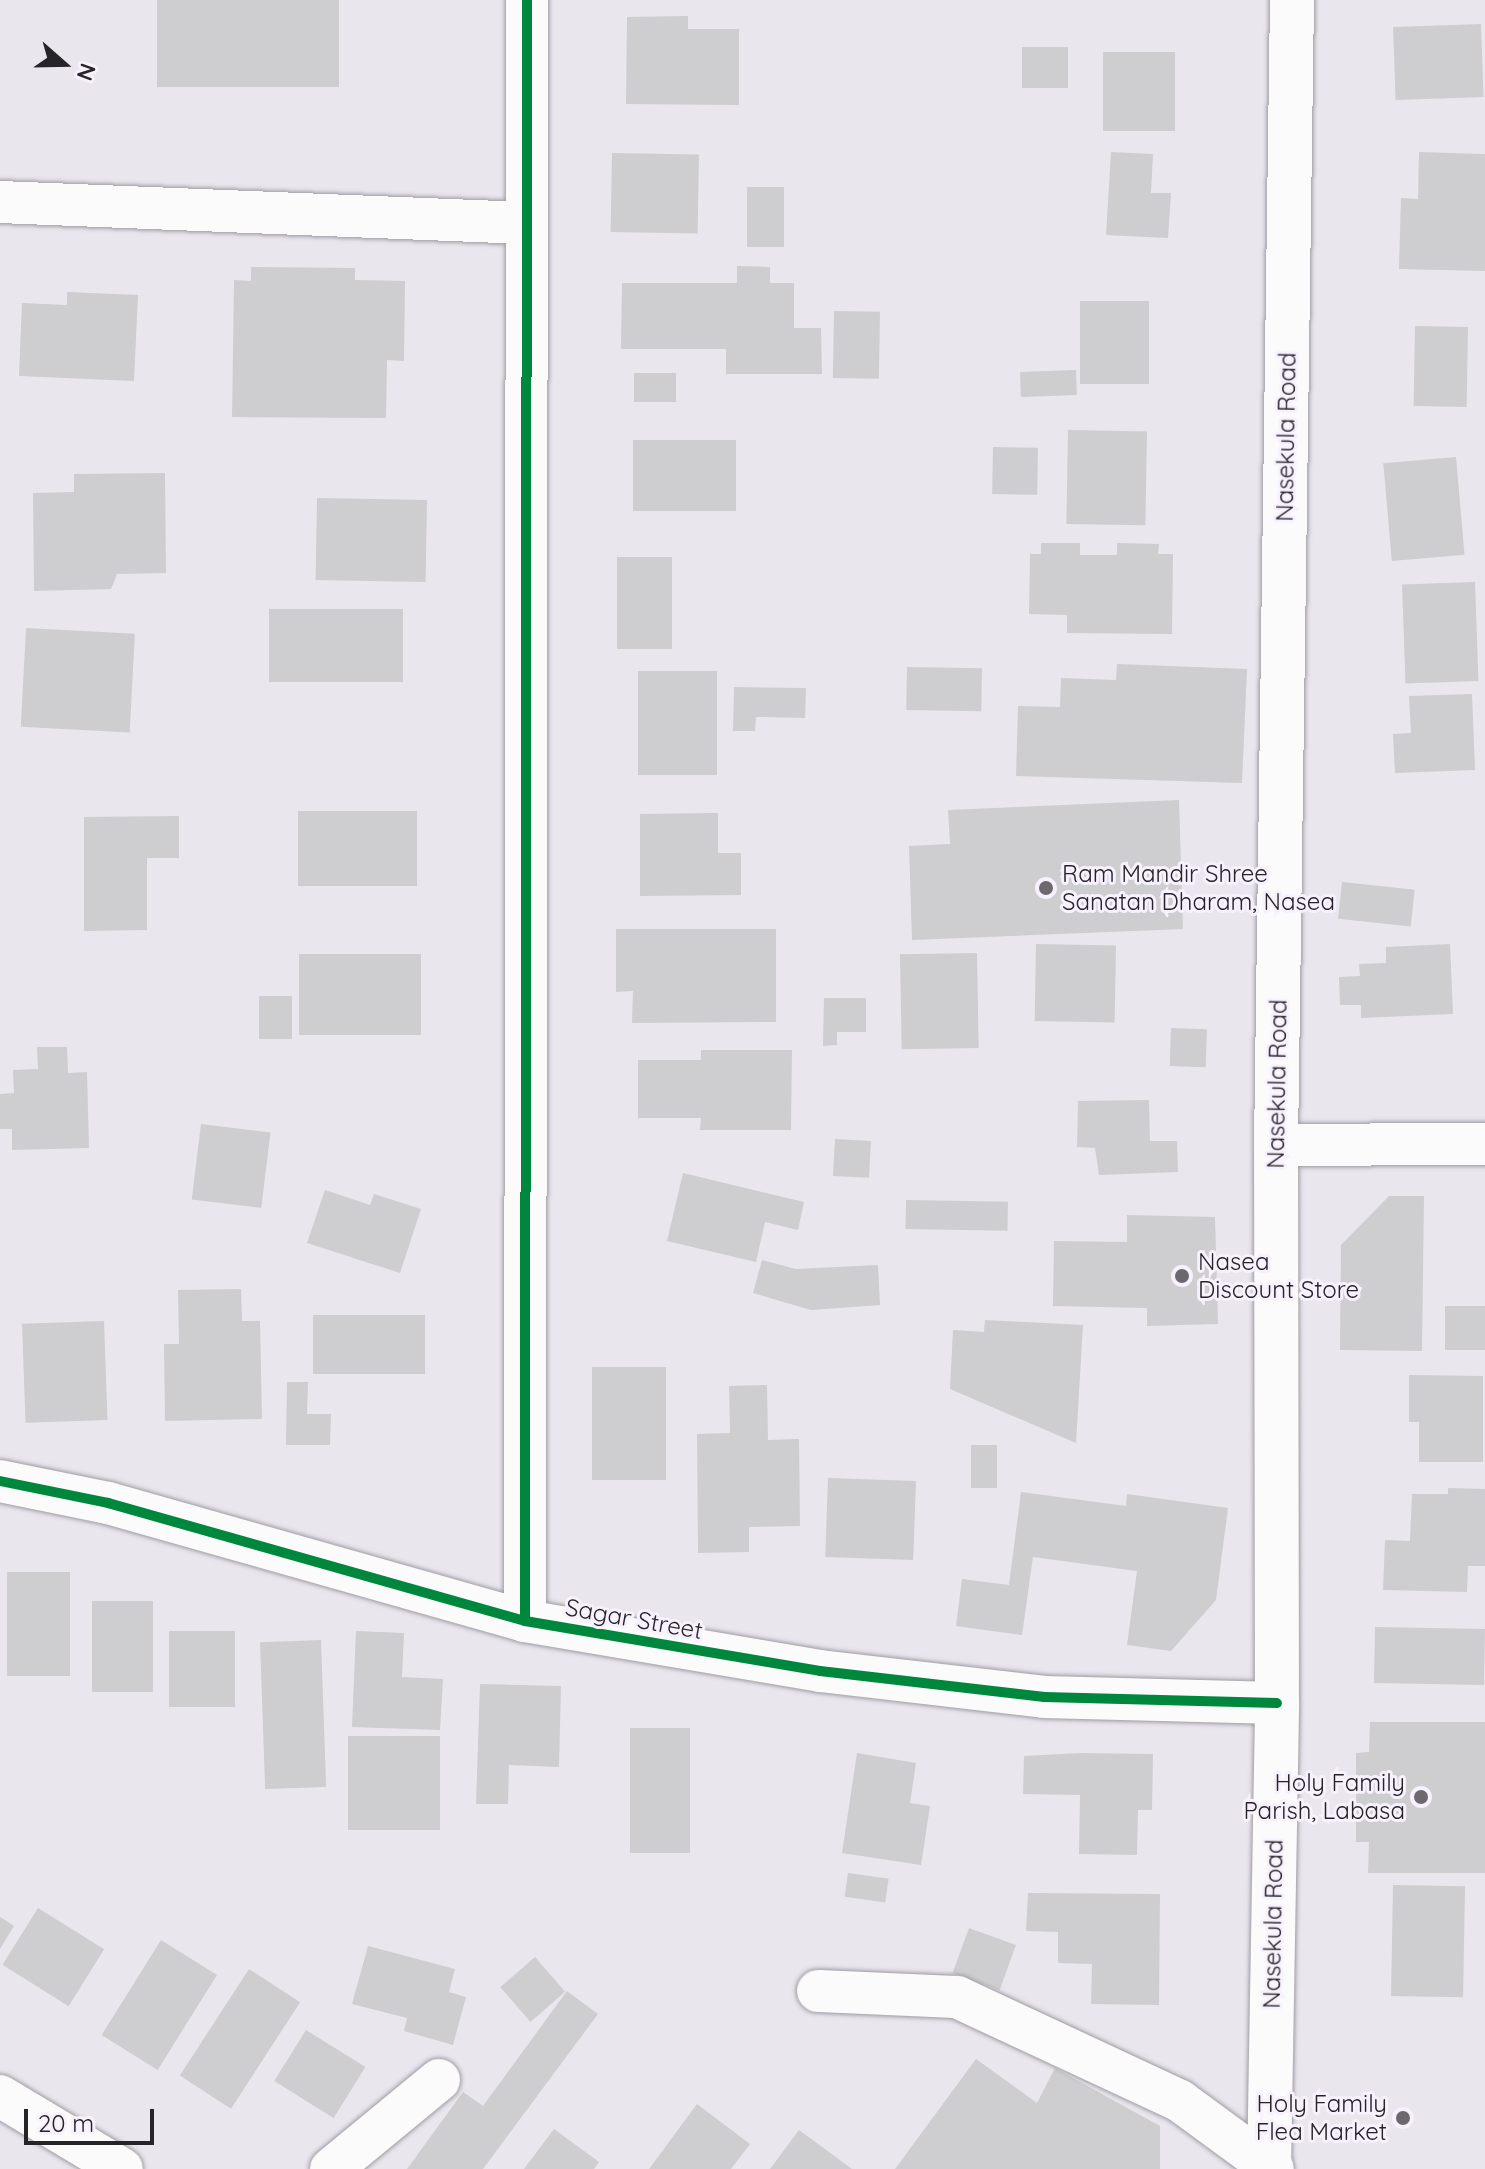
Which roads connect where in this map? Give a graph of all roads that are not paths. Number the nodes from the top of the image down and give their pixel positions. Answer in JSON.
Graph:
{"nodes":[{"id":1,"x":527,"y":0,"type":"edge"},
{"id":2,"x":1292,"y":0,"type":"edge"},
{"id":3,"x":0,"y":202,"type":"edge"},
{"id":4,"x":526,"y":223,"type":"junction"},
{"id":5,"x":1485,"y":1144,"type":"edge"},
{"id":6,"x":1276,"y":1145,"type":"junction"},
{"id":7,"x":0,"y":1481,"type":"edge"},
{"id":8,"x":525,"y":1621,"type":"junction"},
{"id":9,"x":1277,"y":1703,"type":"junction"},
{"id":10,"x":818,"y":1991,"type":"dead end"},
{"id":11,"x":439,"y":2080,"type":"dead end"},
{"id":12,"x":0,"y":2096,"type":"edge"},
{"id":13,"x":1271,"y":2167,"type":"edge"},
{"id":14,"x":122,"y":2169,"type":"edge"},
{"id":15,"x":331,"y":2169,"type":"edge"}],
"edges":[{"from":1,"to":4,"type":"street"},
{"from":2,"to":6,"type":"main road","name":"Nasekula Road"},
{"from":3,"to":4,"type":"street"},
{"from":4,"to":8,"type":"street"},
{"from":5,"to":6,"type":"street"},
{"from":6,"to":9,"type":"main road","name":"Nasekula Road"},
{"from":7,"to":8,"type":"street","name":"Sagar Street"},
{"from":8,"to":9,"type":"street","name":"Sagar Street"},
{"from":9,"to":13,"type":"main road","name":"Nasekula Road"},
{"from":10,"to":13,"type":"street"},
{"from":11,"to":15,"type":"street"},
{"from":12,"to":14,"type":"street"}]}
